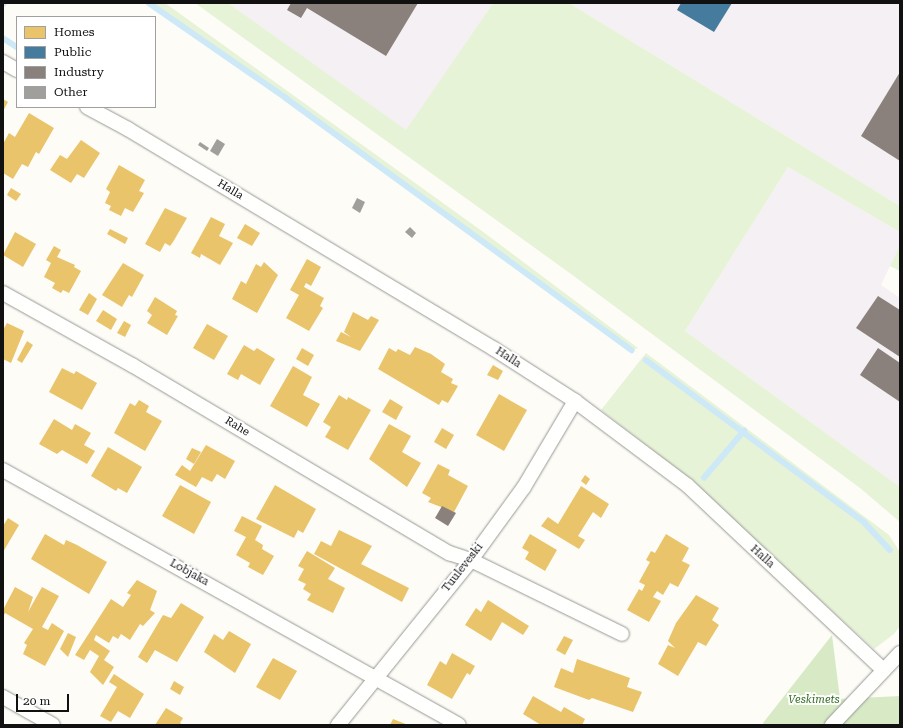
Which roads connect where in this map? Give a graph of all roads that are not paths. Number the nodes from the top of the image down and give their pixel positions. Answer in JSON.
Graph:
{"nodes":[{"id":1,"x":3,"y":62,"type":"edge"},
{"id":2,"x":16,"y":69,"type":"edge"},
{"id":3,"x":89,"y":108,"type":"edge"},
{"id":4,"x":3,"y":293,"type":"edge"},
{"id":5,"x":575,"y":401,"type":"junction"},
{"id":6,"x":3,"y":470,"type":"edge"},
{"id":7,"x":471,"y":560,"type":"junction"},
{"id":8,"x":622,"y":634,"type":"dead end"},
{"id":9,"x":900,"y":653,"type":"edge"},
{"id":10,"x":883,"y":670,"type":"junction"},
{"id":11,"x":375,"y":678,"type":"junction"},
{"id":12,"x":3,"y":697,"type":"edge"},
{"id":13,"x":53,"y":725,"type":"edge"},
{"id":14,"x":338,"y":725,"type":"edge"},
{"id":15,"x":460,"y":725,"type":"edge"},
{"id":16,"x":832,"y":725,"type":"edge"}],
"edges":[{"from":1,"to":2,"type":"street"},
{"from":3,"to":5,"type":"street","name":"Halla"},
{"from":4,"to":7,"type":"street","name":"Rahe"},
{"from":5,"to":7,"type":"street","name":"Tuuleveski"},
{"from":5,"to":10,"type":"street","name":"Halla"},
{"from":6,"to":11,"type":"street","name":"Lobjaka"},
{"from":7,"to":8,"type":"street","name":"Rahe"},
{"from":7,"to":11,"type":"street","name":"Tuuleveski"},
{"from":9,"to":10,"type":"street"},
{"from":10,"to":16,"type":"street"},
{"from":11,"to":14,"type":"street","name":"Tuuleveski"},
{"from":11,"to":15,"type":"street","name":"Lobjaka"},
{"from":12,"to":13,"type":"street"}]}
